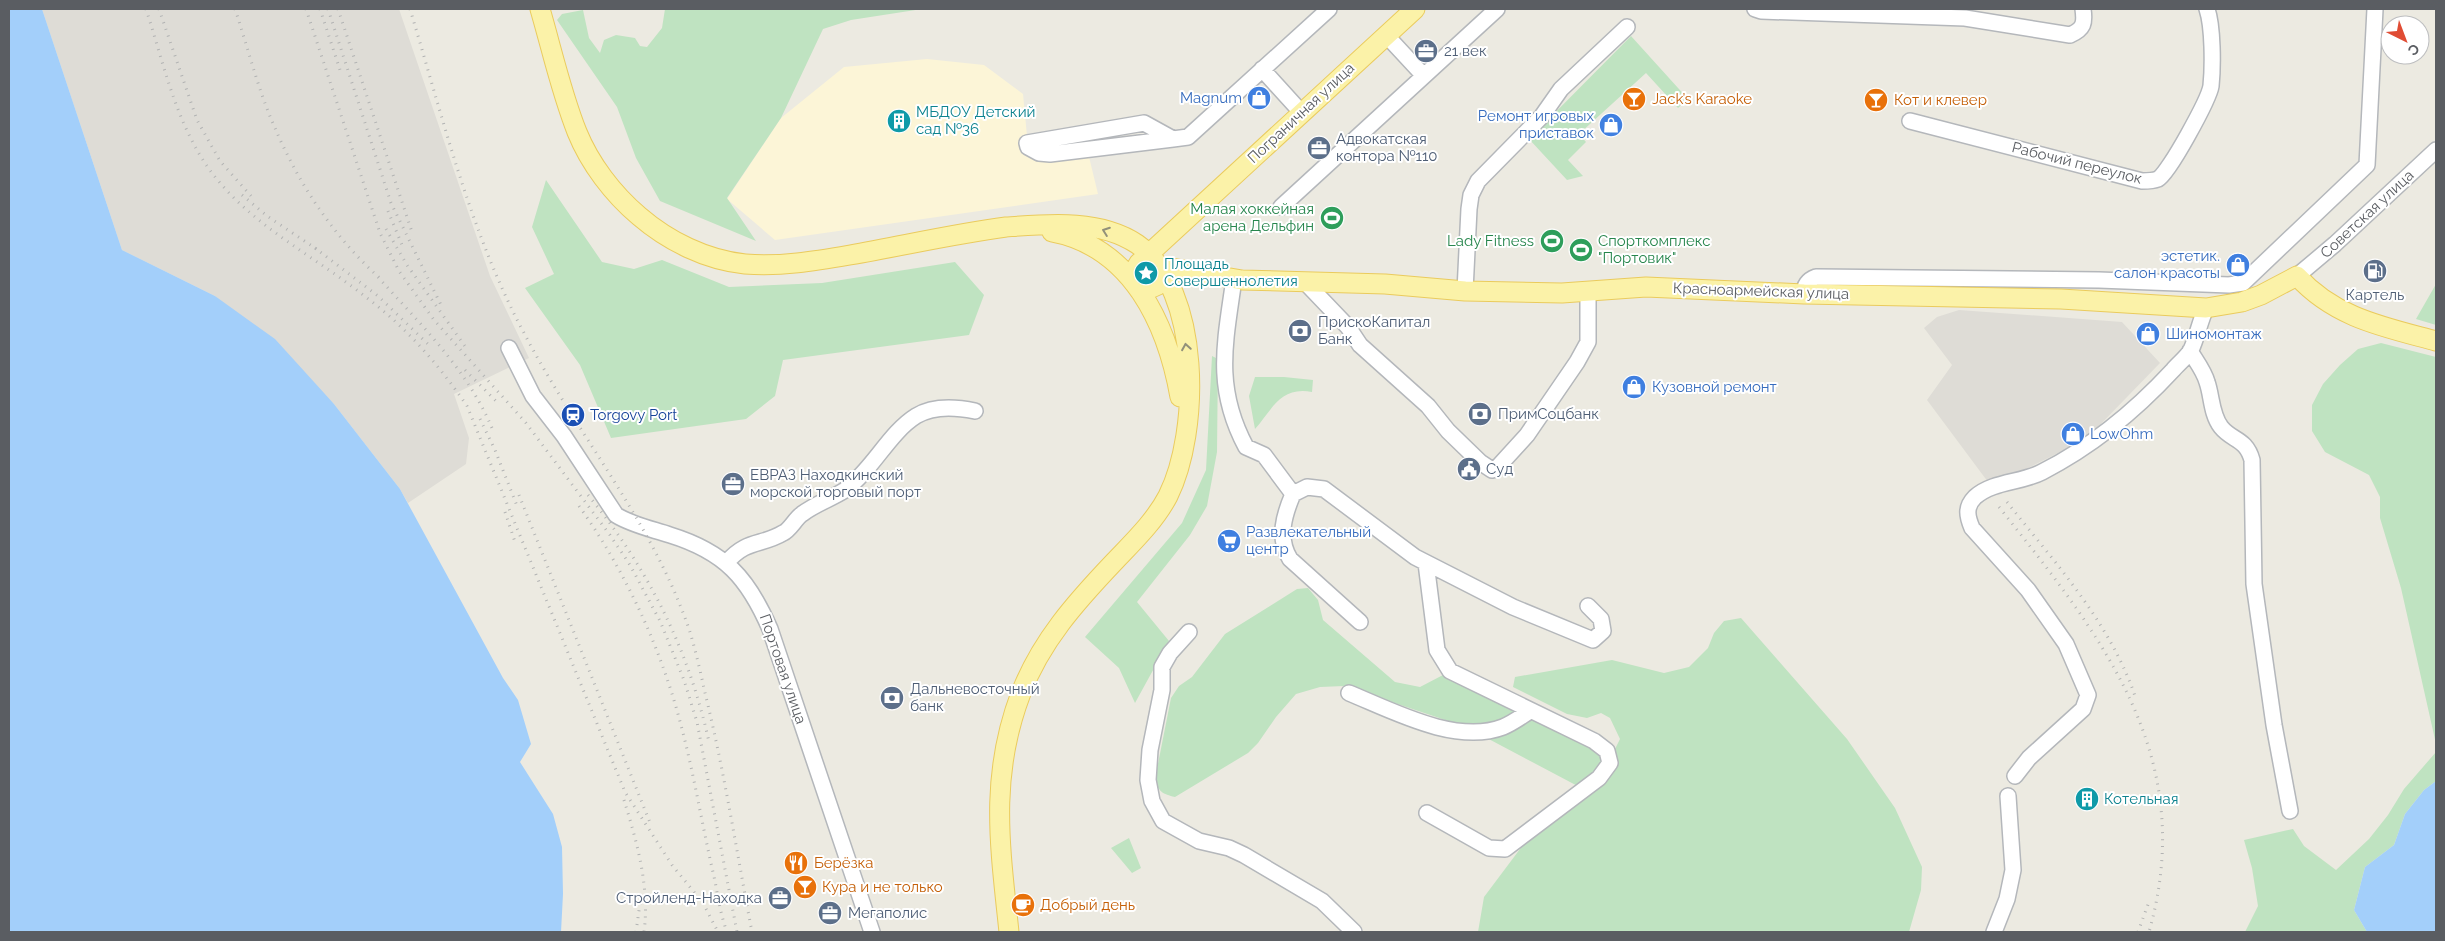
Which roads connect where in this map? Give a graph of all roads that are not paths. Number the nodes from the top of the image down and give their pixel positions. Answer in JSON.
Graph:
{"nodes":[{"id":1,"x":540,"y":9,"type":"edge"},
{"id":2,"x":1329,"y":9,"type":"edge"},
{"id":3,"x":1415,"y":9,"type":"edge"},
{"id":4,"x":1497,"y":9,"type":"edge"},
{"id":5,"x":1755,"y":9,"type":"edge"},
{"id":6,"x":2083,"y":9,"type":"edge"},
{"id":7,"x":2207,"y":9,"type":"edge"},
{"id":8,"x":2375,"y":9,"type":"edge"},
{"id":9,"x":1627,"y":27,"type":"dead end"},
{"id":10,"x":1386,"y":35,"type":"junction"},
{"id":11,"x":1262,"y":69,"type":"junction"},
{"id":12,"x":1424,"y":76,"type":"junction"},
{"id":13,"x":1301,"y":112,"type":"junction"},
{"id":14,"x":1910,"y":120,"type":"dead end"},
{"id":15,"x":1174,"y":139,"type":"junction"},
{"id":16,"x":2436,"y":150,"type":"edge"},
{"id":17,"x":1281,"y":207,"type":"dead end"},
{"id":18,"x":1006,"y":227,"type":"junction"},
{"id":19,"x":1149,"y":261,"type":"junction"},
{"id":20,"x":2297,"y":276,"type":"junction"},
{"id":21,"x":1227,"y":278,"type":"junction"},
{"id":22,"x":2099,"y":280,"type":"junction"},
{"id":23,"x":1305,"y":282,"type":"junction"},
{"id":24,"x":1154,"y":286,"type":"junction"},
{"id":25,"x":1588,"y":291,"type":"junction"},
{"id":26,"x":1465,"y":292,"type":"junction"},
{"id":27,"x":1804,"y":294,"type":"junction"},
{"id":28,"x":2098,"y":301,"type":"junction"},
{"id":29,"x":2206,"y":308,"type":"junction"},
{"id":30,"x":2436,"y":341,"type":"edge"},
{"id":31,"x":509,"y":348,"type":"dead end"},
{"id":32,"x":2190,"y":351,"type":"junction"},
{"id":33,"x":976,"y":410,"type":"dead end"},
{"id":34,"x":1184,"y":448,"type":"junction"},
{"id":35,"x":1293,"y":494,"type":"junction"},
{"id":36,"x":727,"y":562,"type":"junction"},
{"id":37,"x":1426,"y":563,"type":"junction"},
{"id":38,"x":1588,"y":606,"type":"dead end"},
{"id":39,"x":1360,"y":622,"type":"dead end"},
{"id":40,"x":1189,"y":632,"type":"dead end"},
{"id":41,"x":1349,"y":693,"type":"dead end"},
{"id":42,"x":1530,"y":711,"type":"junction"},
{"id":43,"x":2015,"y":776,"type":"dead end"},
{"id":44,"x":2008,"y":796,"type":"dead end"},
{"id":45,"x":2290,"y":811,"type":"dead end"},
{"id":46,"x":1427,"y":813,"type":"dead end"},
{"id":47,"x":872,"y":932,"type":"edge"},
{"id":48,"x":1009,"y":932,"type":"edge"},
{"id":49,"x":1354,"y":932,"type":"edge"},
{"id":50,"x":1994,"y":932,"type":"edge"}],
"edges":[{"from":1,"to":18,"type":"main road"},
{"from":2,"to":11,"type":"street"},
{"from":3,"to":10,"type":"main road","name":"Пограничная улица"},
{"from":4,"to":12,"type":"street"},
{"from":5,"to":6,"type":"street"},
{"from":7,"to":14,"type":"street","name":"Рабочий переулок"},
{"from":8,"to":22,"type":"street"},
{"from":9,"to":26,"type":"street"},
{"from":10,"to":12,"type":"street"},
{"from":10,"to":13,"type":"main road","name":"Пограничная улица"},
{"from":11,"to":13,"type":"street"},
{"from":11,"to":15,"type":"street"},
{"from":12,"to":17,"type":"street"},
{"from":13,"to":19,"type":"main road","name":"Пограничная улица"},
{"from":15,"to":15,"type":"street"},
{"from":16,"to":20,"type":"street","name":"Советская улица"},
{"from":19,"to":18,"type":"main road","one_way":true},
{"from":18,"to":24,"type":"main road"},
{"from":19,"to":21,"type":"main road","name":"Красноармейская улица"},
{"from":19,"to":24,"type":"main road"},
{"from":19,"to":24,"type":"main road"},
{"from":20,"to":29,"type":"main road","name":"Красноармейская улица"},
{"from":20,"to":30,"type":"main road"},
{"from":21,"to":23,"type":"main road","name":"Красноармейская улица"},
{"from":21,"to":24,"type":"main road","name":"Красноармейская улица"},
{"from":21,"to":35,"type":"street"},
{"from":22,"to":27,"type":"street"},
{"from":22,"to":28,"type":"street"},
{"from":23,"to":25,"type":"street"},
{"from":23,"to":26,"type":"main road","name":"Красноармейская улица"},
{"from":24,"to":34,"type":"main road"},
{"from":34,"to":24,"type":"main road","one_way":true},
{"from":25,"to":26,"type":"main road","name":"Красноармейская улица"},
{"from":25,"to":27,"type":"main road","name":"Красноармейская улица"},
{"from":27,"to":28,"type":"main road","name":"Красноармейская улица"},
{"from":28,"to":29,"type":"main road","name":"Красноармейская улица"},
{"from":29,"to":32,"type":"street"},
{"from":31,"to":36,"type":"street"},
{"from":32,"to":43,"type":"street"},
{"from":32,"to":45,"type":"street"},
{"from":33,"to":36,"type":"street"},
{"from":34,"to":48,"type":"main road"},
{"from":35,"to":37,"type":"street"},
{"from":35,"to":39,"type":"street"},
{"from":36,"to":47,"type":"street","name":"Портовая улица"},
{"from":37,"to":38,"type":"street"},
{"from":37,"to":42,"type":"street"},
{"from":40,"to":49,"type":"street"},
{"from":41,"to":42,"type":"street"},
{"from":42,"to":46,"type":"street"},
{"from":44,"to":50,"type":"street"}]}
